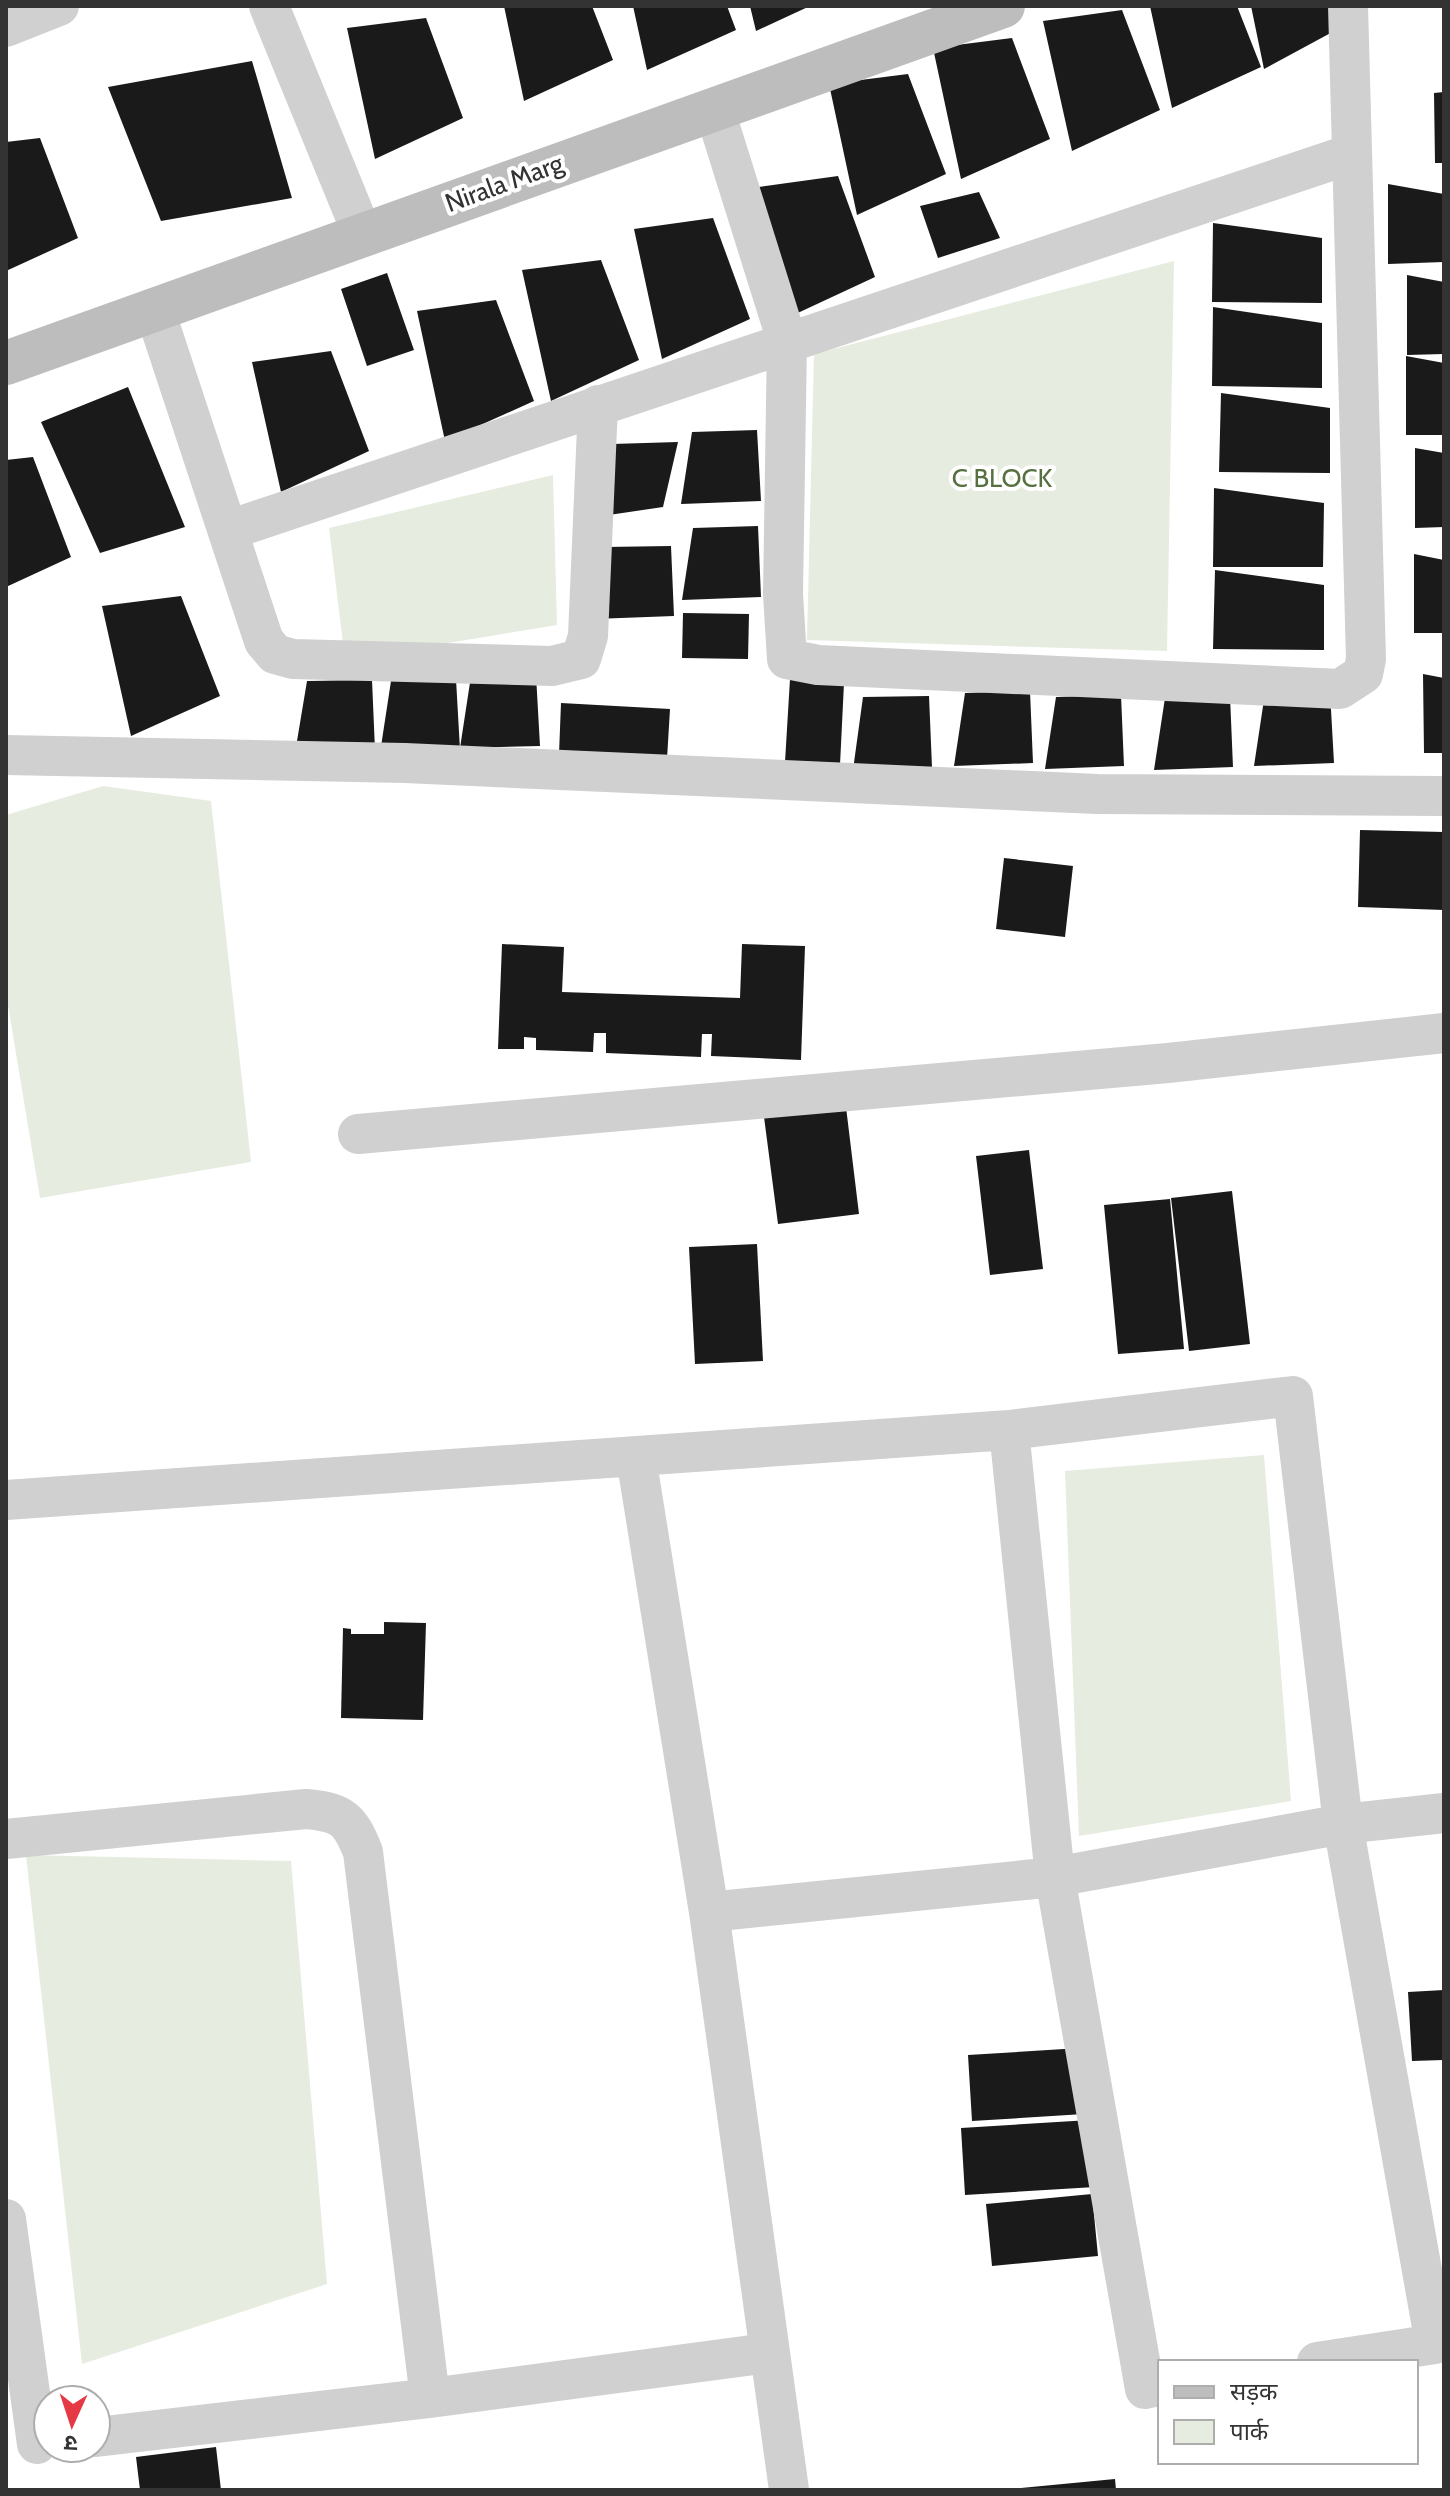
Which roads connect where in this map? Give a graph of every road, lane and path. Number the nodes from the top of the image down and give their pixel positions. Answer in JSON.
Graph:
{"nodes":[{"id":1,"x":59,"y":6,"type":"edge"},
{"id":2,"x":269,"y":6,"type":"edge"},
{"id":3,"x":1003,"y":6,"type":"edge"},
{"id":4,"x":1348,"y":6,"type":"edge"},
{"id":5,"x":6,"y":27,"type":"edge"},
{"id":6,"x":714,"y":108,"type":"junction"},
{"id":7,"x":1351,"y":154,"type":"junction"},
{"id":8,"x":362,"y":233,"type":"junction"},
{"id":9,"x":154,"y":308,"type":"junction"},
{"id":10,"x":787,"y":341,"type":"junction"},
{"id":11,"x":6,"y":363,"type":"edge"},
{"id":12,"x":598,"y":405,"type":"junction"},
{"id":13,"x":229,"y":530,"type":"junction"},
{"id":14,"x":6,"y":755,"type":"edge"},
{"id":15,"x":1444,"y":796,"type":"edge"},
{"id":16,"x":1444,"y":1033,"type":"edge"},
{"id":17,"x":358,"y":1134,"type":"dead end"},
{"id":18,"x":1009,"y":1430,"type":"junction"},
{"id":19,"x":636,"y":1457,"type":"junction"},
{"id":20,"x":6,"y":1500,"type":"edge"},
{"id":21,"x":1444,"y":1813,"type":"edge"},
{"id":22,"x":1343,"y":1824,"type":"junction"},
{"id":23,"x":6,"y":1839,"type":"edge"},
{"id":24,"x":1055,"y":1877,"type":"junction"},
{"id":25,"x":709,"y":1912,"type":"junction"},
{"id":26,"x":6,"y":2219,"type":"edge"},
{"id":27,"x":768,"y":2353,"type":"junction"},
{"id":28,"x":1330,"y":2360,"type":"edge"},
{"id":29,"x":1158,"y":2386,"type":"edge"},
{"id":30,"x":430,"y":2398,"type":"junction"},
{"id":31,"x":112,"y":2435,"type":"edge"},
{"id":32,"x":30,"y":2445,"type":"edge"},
{"id":33,"x":789,"y":2490,"type":"edge"}],
"edges":[{"from":1,"to":5,"type":"street"},
{"from":2,"to":8,"type":"street"},
{"from":3,"to":6,"type":"street","name":"Nirala Marg"},
{"from":4,"to":7,"type":"street"},
{"from":6,"to":8,"type":"street","name":"Nirala Marg"},
{"from":6,"to":10,"type":"street"},
{"from":7,"to":10,"type":"street"},
{"from":7,"to":10,"type":"street"},
{"from":8,"to":9,"type":"street","name":"Nirala Marg"},
{"from":9,"to":11,"type":"street","name":"Nirala Marg"},
{"from":9,"to":13,"type":"street"},
{"from":10,"to":12,"type":"street"},
{"from":12,"to":13,"type":"street"},
{"from":12,"to":13,"type":"street"},
{"from":14,"to":15,"type":"street"},
{"from":16,"to":17,"type":"street"},
{"from":18,"to":19,"type":"street"},
{"from":18,"to":22,"type":"street"},
{"from":18,"to":24,"type":"street"},
{"from":19,"to":20,"type":"street"},
{"from":19,"to":25,"type":"street"},
{"from":21,"to":22,"type":"street"},
{"from":22,"to":24,"type":"street"},
{"from":22,"to":28,"type":"street"},
{"from":23,"to":30,"type":"street"},
{"from":24,"to":25,"type":"street"},
{"from":24,"to":29,"type":"street"},
{"from":25,"to":27,"type":"street"},
{"from":26,"to":32,"type":"street"},
{"from":27,"to":30,"type":"street"},
{"from":27,"to":33,"type":"street"},
{"from":30,"to":31,"type":"street"}]}
